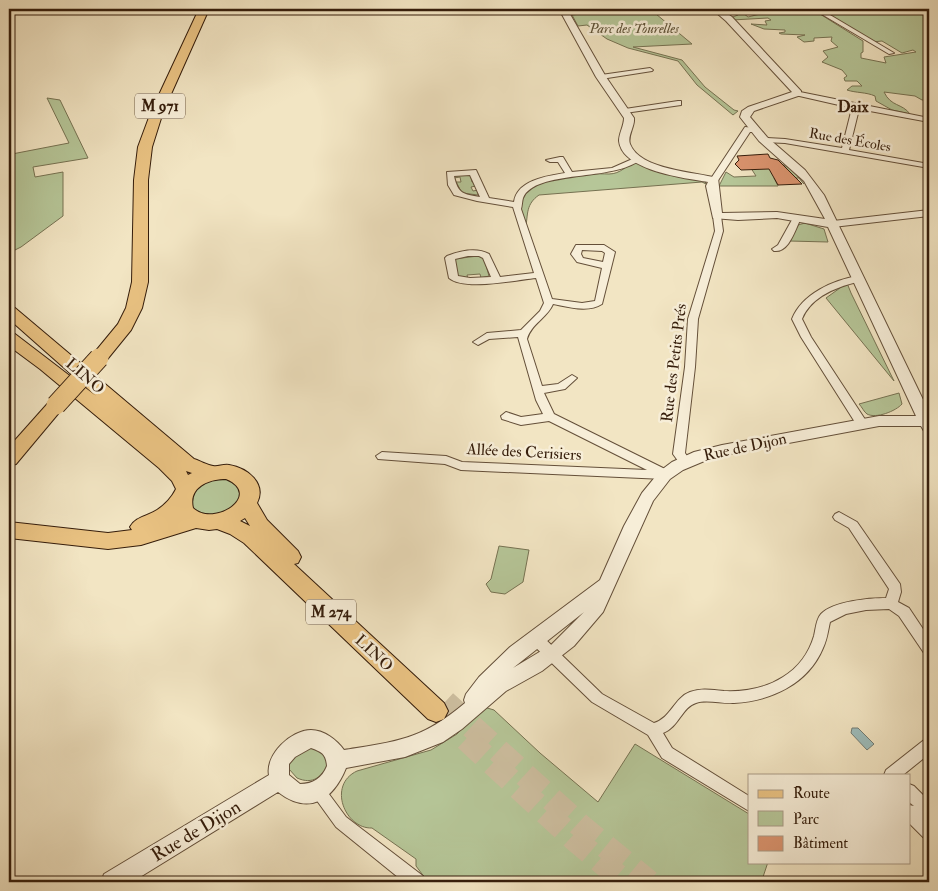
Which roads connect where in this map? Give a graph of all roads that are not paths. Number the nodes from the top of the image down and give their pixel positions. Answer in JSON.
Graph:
{"nodes":[{"id":1,"x":204,"y":9,"type":"edge"},
{"id":2,"x":563,"y":9,"type":"edge"},
{"id":3,"x":716,"y":9,"type":"edge"},
{"id":4,"x":816,"y":9,"type":"edge"},
{"id":5,"x":891,"y":52,"type":"dead end"},
{"id":6,"x":650,"y":70,"type":"dead end"},
{"id":7,"x":601,"y":77,"type":"junction"},
{"id":8,"x":798,"y":93,"type":"junction"},
{"id":9,"x":678,"y":103,"type":"dead end"},
{"id":10,"x":856,"y":106,"type":"junction"},
{"id":11,"x":625,"y":112,"type":"junction"},
{"id":12,"x":929,"y":120,"type":"edge"},
{"id":13,"x":755,"y":130,"type":"junction"},
{"id":14,"x":767,"y":140,"type":"junction"},
{"id":15,"x":845,"y":151,"type":"junction"},
{"id":16,"x":636,"y":159,"type":"junction"},
{"id":17,"x":550,"y":160,"type":"dead end"},
{"id":18,"x":929,"y":166,"type":"edge"},
{"id":19,"x":570,"y":175,"type":"junction"},
{"id":20,"x":714,"y":180,"type":"junction"},
{"id":21,"x":485,"y":199,"type":"dead end"},
{"id":22,"x":517,"y":205,"type":"junction"},
{"id":23,"x":929,"y":213,"type":"edge"},
{"id":24,"x":717,"y":216,"type":"junction"},
{"id":25,"x":797,"y":218,"type":"junction"},
{"id":26,"x":832,"y":224,"type":"junction"},
{"id":27,"x":777,"y":249,"type":"dead end"},
{"id":28,"x":607,"y":266,"type":"dead end"},
{"id":29,"x":540,"y":274,"type":"junction"},
{"id":30,"x":496,"y":279,"type":"junction"},
{"id":31,"x":858,"y":279,"type":"junction"},
{"id":32,"x":549,"y":301,"type":"junction"},
{"id":33,"x":9,"y":311,"type":"edge"},
{"id":34,"x":523,"y":334,"type":"junction"},
{"id":35,"x":9,"y":338,"type":"edge"},
{"id":36,"x":478,"y":342,"type":"dead end"},
{"id":37,"x":98,"y":358,"type":"joint"},
{"id":38,"x":572,"y":378,"type":"dead end"},
{"id":39,"x":538,"y":390,"type":"junction"},
{"id":40,"x":506,"y":416,"type":"dead end"},
{"id":41,"x":550,"y":417,"type":"junction"},
{"id":42,"x":862,"y":424,"type":"junction"},
{"id":43,"x":928,"y":424,"type":"edge"},
{"id":44,"x":382,"y":456,"type":"dead end"},
{"id":45,"x":9,"y":459,"type":"edge"},
{"id":46,"x":685,"y":462,"type":"junction"},
{"id":47,"x":211,"y":473,"type":"junction"},
{"id":48,"x":665,"y":474,"type":"junction"},
{"id":49,"x":184,"y":494,"type":"junction"},
{"id":50,"x":247,"y":504,"type":"junction"},
{"id":51,"x":839,"y":517,"type":"dead end"},
{"id":52,"x":9,"y":520,"type":"edge"},
{"id":53,"x":197,"y":520,"type":"junction"},
{"id":54,"x":219,"y":522,"type":"junction"},
{"id":55,"x":9,"y":530,"type":"edge"},
{"id":56,"x":606,"y":584,"type":"junction"},
{"id":57,"x":891,"y":604,"type":"junction"},
{"id":58,"x":536,"y":639,"type":"junction"},
{"id":59,"x":929,"y":649,"type":"edge"},
{"id":60,"x":552,"y":654,"type":"junction"},
{"id":61,"x":465,"y":713,"type":"junction"},
{"id":62,"x":653,"y":730,"type":"junction"},
{"id":63,"x":929,"y":745,"type":"edge"},
{"id":64,"x":337,"y":760,"type":"junction"},
{"id":65,"x":893,"y":774,"type":"edge"},
{"id":66,"x":281,"y":780,"type":"junction"},
{"id":67,"x":318,"y":791,"type":"junction"},
{"id":68,"x":910,"y":792,"type":"edge"},
{"id":69,"x":748,"y":803,"type":"edge"},
{"id":70,"x":929,"y":811,"type":"edge"},
{"id":71,"x":910,"y":813,"type":"edge"},
{"id":72,"x":929,"y":832,"type":"edge"},
{"id":73,"x":112,"y":882,"type":"edge"},
{"id":74,"x":417,"y":882,"type":"edge"}],
"edges":[{"from":1,"to":37,"type":"main road","number":"M 971"},
{"from":2,"to":7,"type":"street"},
{"from":3,"to":8,"type":"street"},
{"from":4,"to":5,"type":"street"},
{"from":6,"to":7,"type":"street"},
{"from":7,"to":11,"type":"street"},
{"from":8,"to":10,"type":"street"},
{"from":8,"to":13,"type":"street"},
{"from":9,"to":11,"type":"street"},
{"from":10,"to":12,"type":"street"},
{"from":10,"to":15,"type":"street"},
{"from":11,"to":16,"type":"street"},
{"from":13,"to":14,"type":"street","name":"Rue de Dijon"},
{"from":13,"to":20,"type":"street"},
{"from":14,"to":15,"type":"street","name":"Rue des Écoles"},
{"from":14,"to":26,"type":"street","name":"Rue de Dijon"},
{"from":15,"to":18,"type":"street","name":"Rue des Écoles"},
{"from":16,"to":19,"type":"street"},
{"from":16,"to":20,"type":"street"},
{"from":17,"to":19,"type":"street"},
{"from":19,"to":22,"type":"street"},
{"from":20,"to":24,"type":"street","name":"Rue des Petits Prés"},
{"from":21,"to":22,"type":"street"},
{"from":22,"to":29,"type":"street"},
{"from":23,"to":26,"type":"street"},
{"from":24,"to":25,"type":"street"},
{"from":24,"to":46,"type":"street","name":"Rue des Petits Prés"},
{"from":25,"to":26,"type":"street"},
{"from":25,"to":27,"type":"street"},
{"from":26,"to":31,"type":"street","name":"Rue de Dijon"},
{"from":28,"to":32,"type":"street"},
{"from":29,"to":30,"type":"street"},
{"from":29,"to":32,"type":"street"},
{"from":30,"to":30,"type":"street"},
{"from":31,"to":42,"type":"street"},
{"from":31,"to":43,"type":"street","name":"Rue de Dijon"},
{"from":32,"to":34,"type":"street"},
{"from":33,"to":47,"type":"main road","name":"LINO"},
{"from":34,"to":36,"type":"street"},
{"from":34,"to":39,"type":"street"},
{"from":35,"to":49,"type":"main road","name":"LINO"},
{"from":37,"to":45,"type":"main road","number":"M 971","bridge":true},
{"from":38,"to":39,"type":"street"},
{"from":39,"to":41,"type":"street"},
{"from":40,"to":41,"type":"street"},
{"from":41,"to":48,"type":"street"},
{"from":42,"to":43,"type":"street","name":"Rue de Dijon"},
{"from":42,"to":46,"type":"street","name":"Rue de Dijon"},
{"from":44,"to":48,"type":"street","name":"Allée des Cerisiers"},
{"from":46,"to":48,"type":"street","name":"Rue de Dijon"},
{"from":47,"to":49,"type":"main road"},
{"from":47,"to":50,"type":"main road","name":"LINO"},
{"from":48,"to":56,"type":"street","name":"Rue de Dijon"},
{"from":49,"to":52,"type":"main road"},
{"from":49,"to":53,"type":"main road","name":"LINO"},
{"from":50,"to":54,"type":"main road"},
{"from":50,"to":54,"type":"main road","name":"LINO","number":"M 274"},
{"from":51,"to":57,"type":"street"},
{"from":53,"to":54,"type":"main road","name":"LINO"},
{"from":53,"to":55,"type":"main road"},
{"from":56,"to":58,"type":"street","name":"Rue de Dijon"},
{"from":56,"to":60,"type":"street","name":"Rue de Dijon"},
{"from":57,"to":59,"type":"street"},
{"from":57,"to":62,"type":"street"},
{"from":58,"to":60,"type":"street"},
{"from":58,"to":61,"type":"street","name":"Rue de Dijon"},
{"from":60,"to":61,"type":"street","name":"Rue de Dijon"},
{"from":60,"to":62,"type":"street"},
{"from":61,"to":64,"type":"street","name":"Rue de Dijon"},
{"from":62,"to":69,"type":"street"},
{"from":63,"to":65,"type":"street"},
{"from":64,"to":66,"type":"street"},
{"from":64,"to":67,"type":"street"},
{"from":66,"to":67,"type":"street"},
{"from":66,"to":73,"type":"street","name":"Rue de Dijon"},
{"from":67,"to":74,"type":"street"},
{"from":68,"to":70,"type":"street"},
{"from":71,"to":72,"type":"street"}]}
